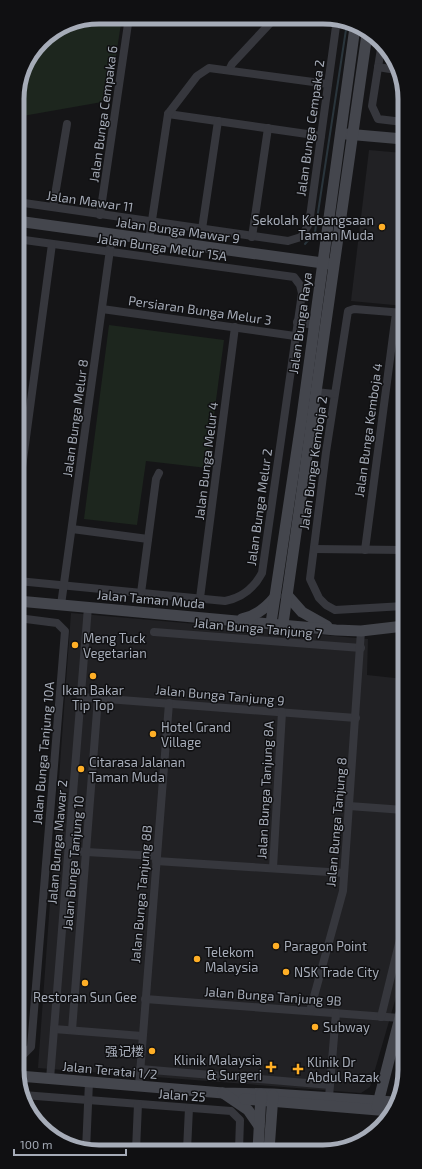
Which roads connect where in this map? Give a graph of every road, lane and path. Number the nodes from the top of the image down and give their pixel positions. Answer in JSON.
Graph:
{"nodes":[{"id":1,"x":128,"y":24,"type":"edge"},
{"id":2,"x":269,"y":24,"type":"edge"},
{"id":3,"x":335,"y":25,"type":"edge"},
{"id":4,"x":354,"y":31,"type":"edge"},
{"id":5,"x":367,"y":37,"type":"edge"},
{"id":6,"x":381,"y":51,"type":"edge"},
{"id":7,"x":378,"y":67,"type":"junction"},
{"id":8,"x":392,"y":69,"type":"edge"},
{"id":9,"x":229,"y":70,"type":"junction"},
{"id":10,"x":328,"y":84,"type":"junction"},
{"id":11,"x":168,"y":114,"type":"junction"},
{"id":12,"x":218,"y":121,"type":"junction"},
{"id":13,"x":398,"y":121,"type":"edge"},
{"id":14,"x":67,"y":124,"type":"dead end"},
{"id":15,"x":268,"y":128,"type":"junction"},
{"id":16,"x":341,"y":133,"type":"junction"},
{"id":17,"x":353,"y":135,"type":"junction"},
{"id":18,"x":321,"y":136,"type":"junction"},
{"id":19,"x":398,"y":139,"type":"edge"},
{"id":20,"x":24,"y":203,"type":"edge"},
{"id":21,"x":53,"y":207,"type":"junction"},
{"id":22,"x":100,"y":215,"type":"junction"},
{"id":23,"x":24,"y":222,"type":"edge"},
{"id":24,"x":151,"y":222,"type":"junction"},
{"id":25,"x":202,"y":229,"type":"junction"},
{"id":26,"x":112,"y":235,"type":"junction"},
{"id":27,"x":252,"y":236,"type":"junction"},
{"id":28,"x":301,"y":238,"type":"joint"},
{"id":29,"x":24,"y":240,"type":"edge"},
{"id":30,"x":149,"y":240,"type":"junction"},
{"id":31,"x":52,"y":244,"type":"junction"},
{"id":32,"x":110,"y":252,"type":"junction"},
{"id":33,"x":328,"y":264,"type":"junction"},
{"id":34,"x":300,"y":285,"type":"joint"},
{"id":35,"x":102,"y":309,"type":"junction"},
{"id":36,"x":398,"y":313,"type":"edge"},
{"id":37,"x":297,"y":322,"type":"junction"},
{"id":38,"x":314,"y":325,"type":"junction"},
{"id":39,"x":235,"y":327,"type":"junction"},
{"id":40,"x":398,"y":327,"type":"edge"},
{"id":41,"x":295,"y":336,"type":"junction"},
{"id":42,"x":316,"y":392,"type":"junction"},
{"id":43,"x":334,"y":394,"type":"junction"},
{"id":44,"x":24,"y":452,"type":"edge"},
{"id":45,"x":159,"y":473,"type":"dead end"},
{"id":46,"x":72,"y":529,"type":"junction"},
{"id":47,"x":148,"y":539,"type":"junction"},
{"id":48,"x":314,"y":549,"type":"junction"},
{"id":49,"x":365,"y":550,"type":"junction"},
{"id":50,"x":398,"y":550,"type":"edge"},
{"id":51,"x":24,"y":582,"type":"edge"},
{"id":52,"x":64,"y":586,"type":"junction"},
{"id":53,"x":140,"y":592,"type":"junction"},
{"id":54,"x":287,"y":595,"type":"junction"},
{"id":55,"x":275,"y":597,"type":"junction"},
{"id":56,"x":200,"y":598,"type":"junction"},
{"id":57,"x":24,"y":601,"type":"edge"},
{"id":58,"x":61,"y":605,"type":"junction"},
{"id":59,"x":398,"y":606,"type":"edge"},
{"id":60,"x":88,"y":607,"type":"junction"},
{"id":61,"x":24,"y":619,"type":"edge"},
{"id":62,"x":233,"y":620,"type":"junction"},
{"id":63,"x":271,"y":623,"type":"junction"},
{"id":64,"x":283,"y":624,"type":"junction"},
{"id":65,"x":398,"y":627,"type":"edge"},
{"id":66,"x":336,"y":630,"type":"junction"},
{"id":67,"x":361,"y":631,"type":"junction"},
{"id":68,"x":154,"y":632,"type":"dead end"},
{"id":69,"x":361,"y":648,"type":"junction"},
{"id":70,"x":81,"y":697,"type":"junction"},
{"id":71,"x":98,"y":698,"type":"junction"},
{"id":72,"x":169,"y":703,"type":"junction"},
{"id":73,"x":282,"y":712,"type":"junction"},
{"id":74,"x":356,"y":718,"type":"junction"},
{"id":75,"x":349,"y":806,"type":"junction"},
{"id":76,"x":398,"y":810,"type":"edge"},
{"id":77,"x":69,"y":851,"type":"junction"},
{"id":78,"x":86,"y":852,"type":"junction"},
{"id":79,"x":156,"y":859,"type":"junction"},
{"id":80,"x":273,"y":868,"type":"junction"},
{"id":81,"x":344,"y":873,"type":"junction"},
{"id":82,"x":398,"y":948,"type":"edge"},
{"id":83,"x":145,"y":998,"type":"junction"},
{"id":84,"x":310,"y":1011,"type":"junction"},
{"id":85,"x":336,"y":1013,"type":"junction"},
{"id":86,"x":381,"y":1017,"type":"junction"},
{"id":87,"x":398,"y":1018,"type":"edge"},
{"id":88,"x":398,"y":1026,"type":"edge"},
{"id":89,"x":54,"y":1029,"type":"junction"},
{"id":90,"x":72,"y":1030,"type":"junction"},
{"id":91,"x":142,"y":1036,"type":"junction"},
{"id":92,"x":24,"y":1054,"type":"edge"},
{"id":93,"x":140,"y":1069,"type":"junction"},
{"id":94,"x":24,"y":1076,"type":"edge"},
{"id":95,"x":50,"y":1079,"type":"junction"},
{"id":96,"x":89,"y":1082,"type":"junction"},
{"id":97,"x":330,"y":1085,"type":"junction"},
{"id":98,"x":138,"y":1086,"type":"junction"},
{"id":99,"x":223,"y":1093,"type":"junction"},
{"id":100,"x":29,"y":1095,"type":"edge"},
{"id":101,"x":261,"y":1097,"type":"junction"},
{"id":102,"x":329,"y":1097,"type":"junction"},
{"id":103,"x":273,"y":1098,"type":"junction"},
{"id":104,"x":88,"y":1100,"type":"junction"},
{"id":105,"x":300,"y":1103,"type":"junction"},
{"id":106,"x":390,"y":1103,"type":"edge"},
{"id":107,"x":138,"y":1104,"type":"junction"},
{"id":108,"x":377,"y":1105,"type":"junction"},
{"id":109,"x":189,"y":1108,"type":"junction"},
{"id":110,"x":387,"y":1110,"type":"edge"},
{"id":111,"x":259,"y":1126,"type":"junction"},
{"id":112,"x":270,"y":1130,"type":"junction"},
{"id":113,"x":86,"y":1144,"type":"edge"},
{"id":114,"x":136,"y":1145,"type":"edge"},
{"id":115,"x":188,"y":1145,"type":"edge"},
{"id":116,"x":239,"y":1145,"type":"edge"},
{"id":117,"x":258,"y":1145,"type":"edge"},
{"id":118,"x":269,"y":1145,"type":"edge"}],
"edges":[{"from":1,"to":22,"type":"street","name":"Jalan Bunga Cempaka 6"},
{"from":2,"to":9,"type":"street"},
{"from":3,"to":10,"type":"street","name":"Jalan Bunga Cempaka 2"},
{"from":4,"to":16,"type":"street","name":"Jalan Bunga Raya"},
{"from":5,"to":17,"type":"street","name":"Jalan Bunga Raya"},
{"from":6,"to":7,"type":"street"},
{"from":7,"to":8,"type":"street"},
{"from":7,"to":13,"type":"street"},
{"from":9,"to":10,"type":"street"},
{"from":9,"to":11,"type":"street"},
{"from":10,"to":18,"type":"street","name":"Jalan Bunga Cempaka 2"},
{"from":11,"to":12,"type":"street"},
{"from":11,"to":24,"type":"street"},
{"from":12,"to":15,"type":"street"},
{"from":12,"to":25,"type":"street"},
{"from":14,"to":21,"type":"street"},
{"from":15,"to":18,"type":"street"},
{"from":15,"to":27,"type":"street"},
{"from":16,"to":17,"type":"street"},
{"from":16,"to":33,"type":"street","name":"Jalan Bunga Raya"},
{"from":17,"to":19,"type":"street"},
{"from":17,"to":33,"type":"street","name":"Jalan Bunga Raya"},
{"from":18,"to":28,"type":"street","name":"Jalan Bunga Cempaka 2"},
{"from":20,"to":21,"type":"street","name":"Jalan Mawar 11"},
{"from":21,"to":22,"type":"street","name":"Jalan Mawar 11"},
{"from":22,"to":24,"type":"street","name":"Jalan Mawar 11"},
{"from":23,"to":26,"type":"street","name":"Jalan Bunga Mawar 9"},
{"from":24,"to":25,"type":"street","name":"Jalan Mawar 11"},
{"from":24,"to":30,"type":"street"},
{"from":25,"to":27,"type":"street","name":"Jalan Mawar 11"},
{"from":26,"to":30,"type":"street","name":"Jalan Bunga Mawar 9"},
{"from":26,"to":32,"type":"street","name":"Jalan Bunga Melur 8"},
{"from":27,"to":28,"type":"street","name":"Jalan Mawar 11"},
{"from":29,"to":31,"type":"street","name":"Jalan Bunga Melur 15A"},
{"from":30,"to":33,"type":"street","name":"Jalan Bunga Mawar 9"},
{"from":31,"to":32,"type":"street","name":"Jalan Bunga Melur 15A"},
{"from":31,"to":44,"type":"street"},
{"from":32,"to":34,"type":"street","name":"Jalan Bunga Melur 15A"},
{"from":32,"to":35,"type":"street","name":"Jalan Bunga Melur 8"},
{"from":33,"to":38,"type":"street","name":"Jalan Bunga Raya"},
{"from":33,"to":42,"type":"street","name":"Jalan Bunga Raya"},
{"from":34,"to":37,"type":"street","name":"Jalan Bunga Melur 2"},
{"from":35,"to":39,"type":"street","name":"Persiaran Bunga Melur 3"},
{"from":35,"to":46,"type":"street","name":"Jalan Bunga Melur 8"},
{"from":36,"to":43,"type":"street","name":"Jalan Bunga Kemboja 2"},
{"from":37,"to":38,"type":"street"},
{"from":37,"to":41,"type":"street","name":"Jalan Bunga Melur 2"},
{"from":38,"to":55,"type":"street","name":"Jalan Bunga Raya"},
{"from":39,"to":41,"type":"street","name":"Persiaran Bunga Melur 3"},
{"from":39,"to":56,"type":"street","name":"Jalan Bunga Melur 4"},
{"from":40,"to":49,"type":"street","name":"Jalan Bunga Kemboja 4"},
{"from":41,"to":56,"type":"street","name":"Jalan Bunga Melur 2"},
{"from":42,"to":43,"type":"street"},
{"from":42,"to":54,"type":"street","name":"Jalan Bunga Raya"},
{"from":43,"to":48,"type":"street","name":"Jalan Bunga Kemboja 2"},
{"from":45,"to":47,"type":"street"},
{"from":46,"to":47,"type":"street"},
{"from":46,"to":52,"type":"street","name":"Jalan Bunga Melur 8"},
{"from":47,"to":53,"type":"street"},
{"from":48,"to":49,"type":"street"},
{"from":48,"to":59,"type":"street","name":"Jalan Bunga Kemboja 2"},
{"from":49,"to":50,"type":"street"},
{"from":51,"to":52,"type":"street","name":"Jalan Bunga Melur 2"},
{"from":52,"to":53,"type":"street","name":"Jalan Bunga Melur 2"},
{"from":52,"to":58,"type":"street","name":"Jalan Bunga Melur 8"},
{"from":53,"to":56,"type":"street","name":"Jalan Bunga Melur 2"},
{"from":54,"to":64,"type":"street","name":"Jalan Bunga Raya"},
{"from":54,"to":66,"type":"street"},
{"from":55,"to":62,"type":"street"},
{"from":55,"to":63,"type":"street","name":"Jalan Bunga Raya"},
{"from":57,"to":58,"type":"street","name":"Jalan Taman Muda"},
{"from":58,"to":60,"type":"street","name":"Jalan Taman Muda"},
{"from":60,"to":62,"type":"street","name":"Jalan Taman Muda"},
{"from":60,"to":70,"type":"street","name":"Jalan Bunga Mawar 2"},
{"from":61,"to":92,"type":"street","name":"Jalan Bunga Tanjung 10A"},
{"from":62,"to":63,"type":"street","name":"Jalan Taman Muda"},
{"from":63,"to":64,"type":"street","name":"Jalan Taman Muda"},
{"from":64,"to":66,"type":"street","name":"Jalan Taman Muda"},
{"from":65,"to":67,"type":"street","name":"Jalan Taman Muda"},
{"from":66,"to":67,"type":"street","name":"Jalan Taman Muda"},
{"from":67,"to":69,"type":"street","name":"Jalan Bunga Tanjung 8"},
{"from":68,"to":69,"type":"street","name":"Jalan Bunga Tanjung 7"},
{"from":69,"to":74,"type":"street","name":"Jalan Bunga Tanjung 8"},
{"from":70,"to":71,"type":"street","name":"Jalan Bunga Tanjung 9"},
{"from":70,"to":77,"type":"street","name":"Jalan Bunga Mawar 2"},
{"from":71,"to":72,"type":"street","name":"Jalan Bunga Tanjung 9"},
{"from":71,"to":78,"type":"street","name":"Jalan Bunga Tanjung 10"},
{"from":72,"to":73,"type":"street","name":"Jalan Bunga Tanjung 9"},
{"from":72,"to":79,"type":"street","name":"Jalan Bunga Tanjung 8B"},
{"from":73,"to":74,"type":"street","name":"Jalan Bunga Tanjung 9"},
{"from":73,"to":80,"type":"street","name":"Jalan Bunga Tanjung 8A"},
{"from":74,"to":75,"type":"street","name":"Jalan Bunga Tanjung 8"},
{"from":75,"to":76,"type":"street"},
{"from":75,"to":81,"type":"street","name":"Jalan Bunga Tanjung 8"},
{"from":77,"to":78,"type":"street"},
{"from":77,"to":89,"type":"street","name":"Jalan Bunga Mawar 2"},
{"from":78,"to":79,"type":"street"},
{"from":78,"to":90,"type":"street","name":"Jalan Bunga Tanjung 10"},
{"from":79,"to":80,"type":"street"},
{"from":79,"to":83,"type":"street","name":"Jalan Bunga Tanjung 8B"},
{"from":80,"to":81,"type":"street"},
{"from":81,"to":84,"type":"street","name":"Jalan Bunga Tanjung 8"},
{"from":82,"to":86,"type":"street"},
{"from":83,"to":84,"type":"street","name":"Jalan Bunga Tanjung 9B"},
{"from":83,"to":91,"type":"street","name":"Jalan Bunga Tanjung 8B"},
{"from":84,"to":85,"type":"street","name":"Jalan Bunga Tanjung 9B"},
{"from":85,"to":86,"type":"street","name":"Jalan Bunga Tanjung 9B"},
{"from":85,"to":97,"type":"street"},
{"from":86,"to":87,"type":"street","name":"Jalan Bunga Tanjung 9B"},
{"from":88,"to":108,"type":"street"},
{"from":89,"to":90,"type":"street"},
{"from":89,"to":95,"type":"street","name":"Jalan Bunga Mawar 2"},
{"from":90,"to":91,"type":"street"},
{"from":91,"to":93,"type":"street","name":"Jalan Bunga Tanjung 8B"},
{"from":93,"to":97,"type":"street"},
{"from":93,"to":98,"type":"street","name":"Jalan Bunga Tanjung 8B"},
{"from":94,"to":95,"type":"street","name":"Jalan Teratai 1/2"},
{"from":95,"to":96,"type":"street","name":"Jalan Teratai 1/2"},
{"from":96,"to":98,"type":"street","name":"Jalan Teratai 1/2"},
{"from":96,"to":104,"type":"street"},
{"from":97,"to":102,"type":"street"},
{"from":98,"to":99,"type":"street","name":"Jalan Teratai 1/2"},
{"from":99,"to":101,"type":"street","name":"Jalan Teratai 1/2"},
{"from":99,"to":111,"type":"street"},
{"from":100,"to":104,"type":"street","name":"Jalan 25"},
{"from":101,"to":103,"type":"street","name":"Jalan Teratai 1/2"},
{"from":101,"to":111,"type":"street"},
{"from":102,"to":103,"type":"street","name":"Jalan Teratai 1/2"},
{"from":102,"to":108,"type":"street","name":"Jalan Teratai 1/2"},
{"from":103,"to":105,"type":"street","name":"Jalan Teratai 1/2"},
{"from":103,"to":112,"type":"street"},
{"from":104,"to":107,"type":"street","name":"Jalan 25"},
{"from":104,"to":113,"type":"street"},
{"from":105,"to":108,"type":"street","name":"Jalan Teratai 1/2"},
{"from":105,"to":112,"type":"street"},
{"from":106,"to":108,"type":"street","name":"Jalan Teratai 1/2"},
{"from":107,"to":109,"type":"street","name":"Jalan 25"},
{"from":107,"to":114,"type":"street"},
{"from":108,"to":110,"type":"street","name":"Jalan Teratai 1/2"},
{"from":109,"to":115,"type":"street"},
{"from":109,"to":116,"type":"street","name":"Jalan 25"},
{"from":111,"to":117,"type":"street"},
{"from":112,"to":118,"type":"street"}]}
